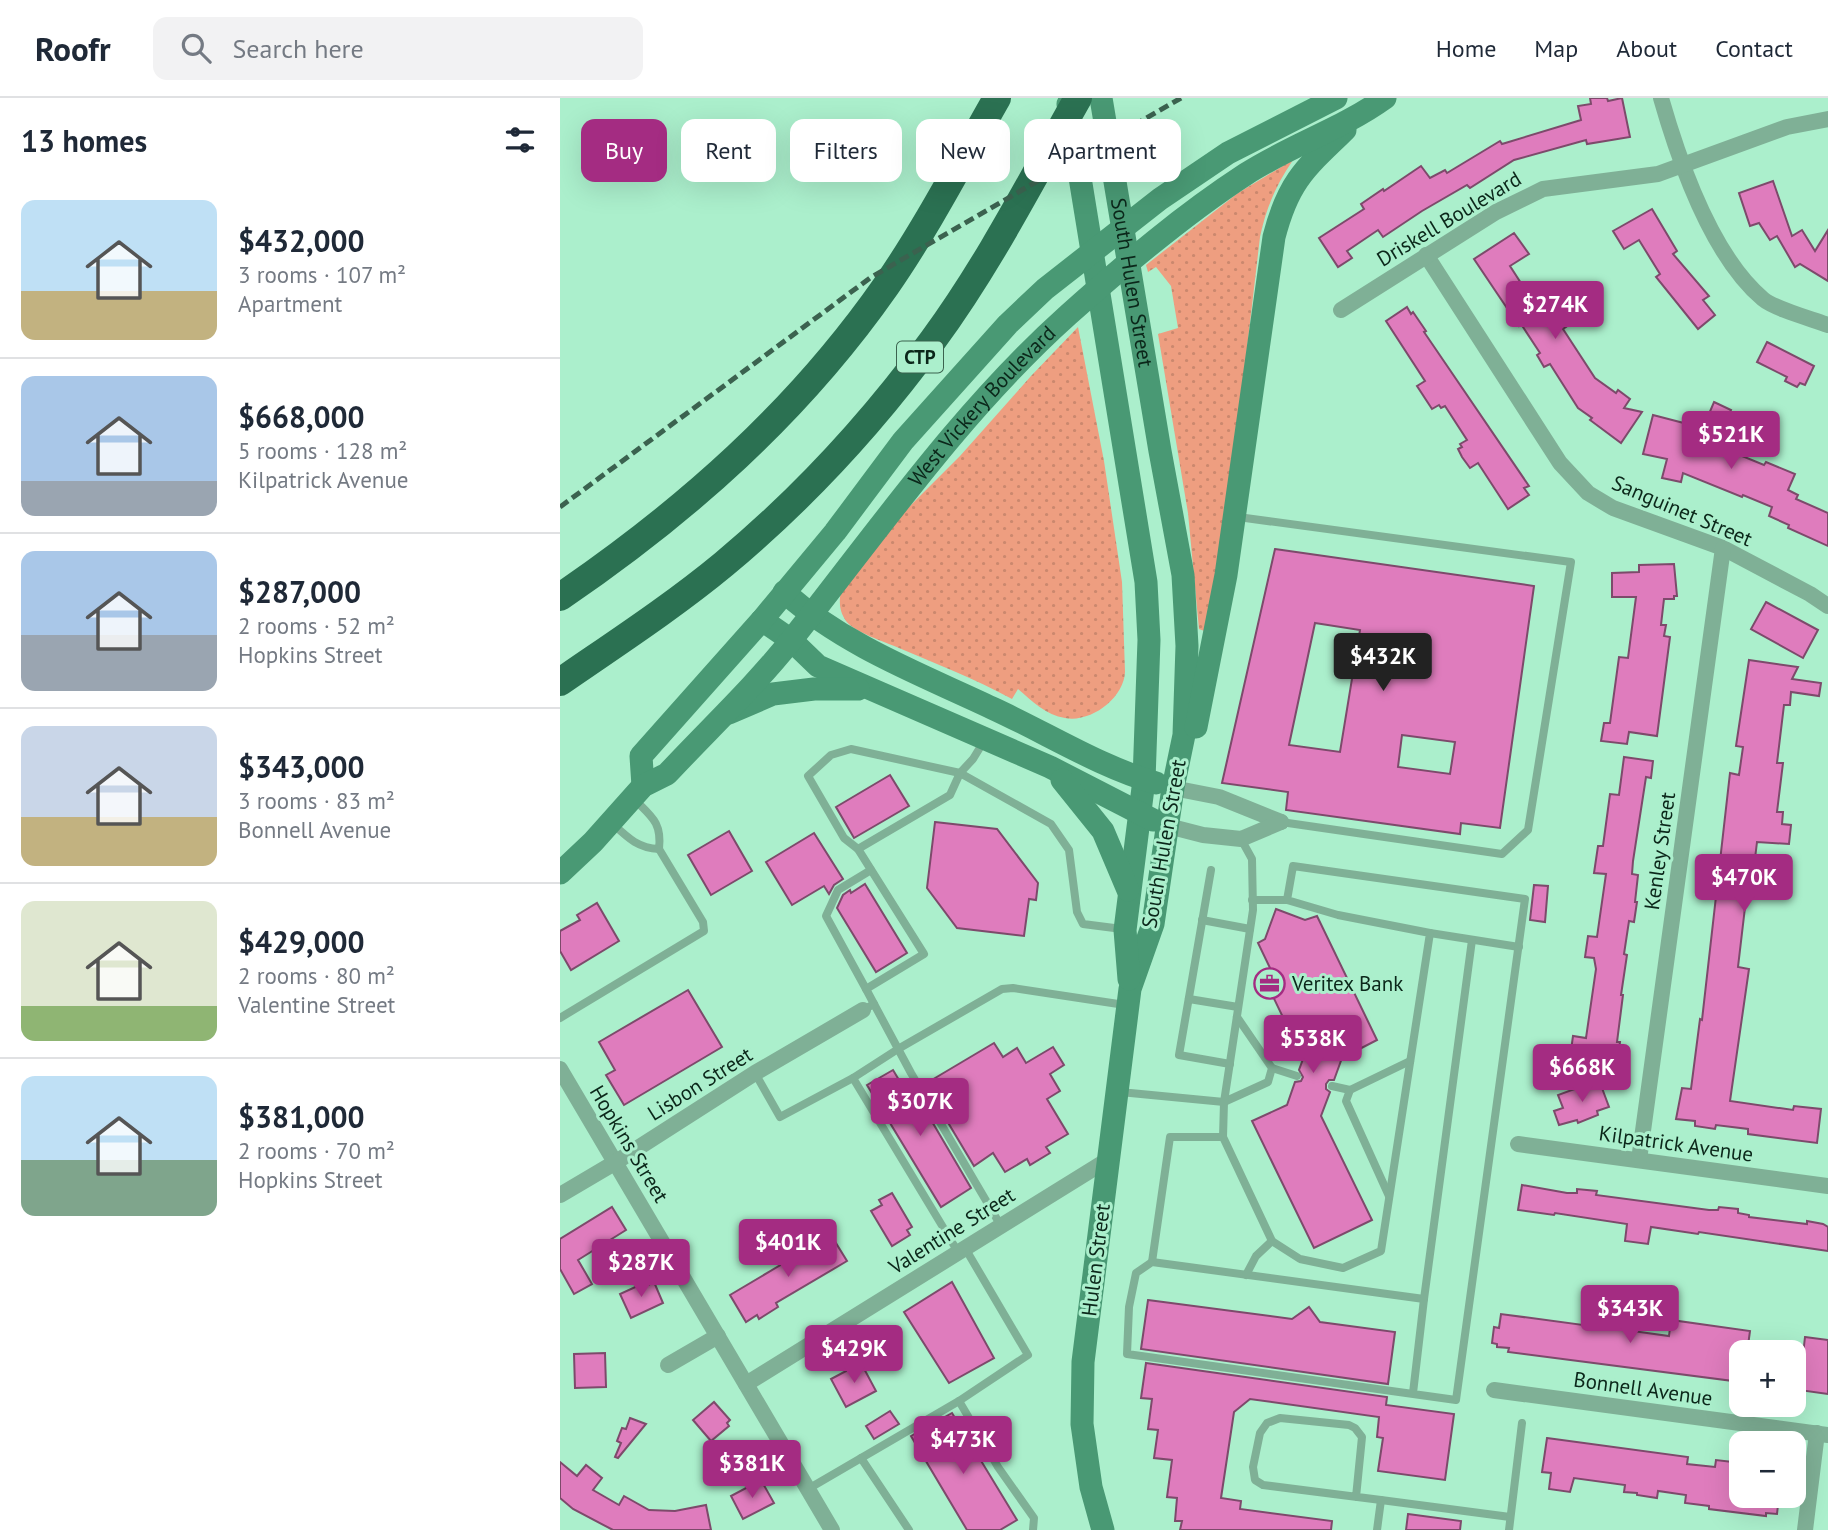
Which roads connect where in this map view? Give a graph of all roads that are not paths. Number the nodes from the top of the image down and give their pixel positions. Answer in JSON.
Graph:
{"nodes":[{"id":1,"x":997,"y":98,"type":"edge"},
{"id":2,"x":1067,"y":98,"type":"edge"},
{"id":3,"x":1077,"y":98,"type":"edge"},
{"id":4,"x":1101,"y":98,"type":"edge"},
{"id":5,"x":1336,"y":98,"type":"edge"},
{"id":6,"x":1385,"y":98,"type":"edge"},
{"id":7,"x":1661,"y":98,"type":"edge"},
{"id":8,"x":1362,"y":116,"type":"junction"},
{"id":9,"x":1828,"y":119,"type":"edge"},
{"id":10,"x":1684,"y":163,"type":"junction"},
{"id":11,"x":1426,"y":255,"type":"junction"},
{"id":12,"x":1341,"y":310,"type":"dead end"},
{"id":13,"x":1828,"y":325,"type":"edge"},
{"id":14,"x":1235,"y":517,"type":"junction"},
{"id":15,"x":1723,"y":548,"type":"junction"},
{"id":16,"x":784,"y":592,"type":"junction"},
{"id":17,"x":560,"y":597,"type":"edge"},
{"id":18,"x":1828,"y":606,"type":"edge"},
{"id":19,"x":810,"y":615,"type":"junction"},
{"id":20,"x":762,"y":620,"type":"junction"},
{"id":21,"x":791,"y":640,"type":"junction"},
{"id":22,"x":560,"y":682,"type":"edge"},
{"id":23,"x":874,"y":689,"type":"junction"},
{"id":24,"x":720,"y":718,"type":"junction"},
{"id":25,"x":985,"y":738,"type":"junction"},
{"id":26,"x":1051,"y":767,"type":"junction"},
{"id":27,"x":960,"y":773,"type":"junction"},
{"id":28,"x":1144,"y":780,"type":"junction"},
{"id":29,"x":1173,"y":788,"type":"junction"},
{"id":30,"x":638,"y":791,"type":"junction"},
{"id":31,"x":1140,"y":814,"type":"junction"},
{"id":32,"x":611,"y":822,"type":"junction"},
{"id":33,"x":1281,"y":822,"type":"junction"},
{"id":34,"x":1168,"y":826,"type":"junction"},
{"id":35,"x":1241,"y":839,"type":"junction"},
{"id":36,"x":659,"y":849,"type":"junction"},
{"id":37,"x":858,"y":849,"type":"junction"},
{"id":38,"x":871,"y":870,"type":"junction"},
{"id":39,"x":1211,"y":870,"type":"dead end"},
{"id":40,"x":560,"y":873,"type":"edge"},
{"id":41,"x":1130,"y":893,"type":"junction"},
{"id":42,"x":1252,"y":900,"type":"junction"},
{"id":43,"x":1287,"y":900,"type":"junction"},
{"id":44,"x":1202,"y":920,"type":"junction"},
{"id":45,"x":1251,"y":929,"type":"junction"},
{"id":46,"x":1125,"y":930,"type":"junction"},
{"id":47,"x":1430,"y":933,"type":"junction"},
{"id":48,"x":1472,"y":940,"type":"junction"},
{"id":49,"x":1519,"y":947,"type":"junction"},
{"id":50,"x":866,"y":989,"type":"junction"},
{"id":51,"x":1129,"y":997,"type":"junction"},
{"id":52,"x":1189,"y":999,"type":"junction"},
{"id":53,"x":869,"y":1007,"type":"junction"},
{"id":54,"x":1238,"y":1007,"type":"junction"},
{"id":55,"x":1237,"y":1017,"type":"junction"},
{"id":56,"x":560,"y":1018,"type":"edge"},
{"id":57,"x":898,"y":1049,"type":"junction"},
{"id":58,"x":1410,"y":1061,"type":"junction"},
{"id":59,"x":1230,"y":1064,"type":"junction"},
{"id":60,"x":1272,"y":1068,"type":"junction"},
{"id":61,"x":560,"y":1069,"type":"edge"},
{"id":62,"x":755,"y":1073,"type":"junction"},
{"id":63,"x":1297,"y":1076,"type":"dead end"},
{"id":64,"x":853,"y":1079,"type":"junction"},
{"id":65,"x":1332,"y":1086,"type":"dead end"},
{"id":66,"x":1350,"y":1090,"type":"junction"},
{"id":67,"x":1117,"y":1091,"type":"junction"},
{"id":68,"x":1224,"y":1102,"type":"junction"},
{"id":69,"x":1223,"y":1137,"type":"junction"},
{"id":70,"x":1518,"y":1144,"type":"dead end"},
{"id":71,"x":1109,"y":1159,"type":"junction"},
{"id":72,"x":1639,"y":1160,"type":"junction"},
{"id":73,"x":616,"y":1162,"type":"junction"},
{"id":74,"x":1828,"y":1186,"type":"edge"},
{"id":75,"x":560,"y":1195,"type":"edge"},
{"id":76,"x":1389,"y":1196,"type":"junction"},
{"id":77,"x":1001,"y":1226,"type":"junction"},
{"id":78,"x":1272,"y":1241,"type":"junction"},
{"id":79,"x":961,"y":1250,"type":"junction"},
{"id":80,"x":1152,"y":1262,"type":"junction"},
{"id":81,"x":1247,"y":1275,"type":"junction"},
{"id":82,"x":1424,"y":1299,"type":"junction"},
{"id":83,"x":718,"y":1336,"type":"junction"},
{"id":84,"x":668,"y":1365,"type":"dead end"},
{"id":85,"x":746,"y":1384,"type":"junction"},
{"id":86,"x":1494,"y":1390,"type":"dead end"},
{"id":87,"x":1413,"y":1394,"type":"junction"},
{"id":88,"x":959,"y":1401,"type":"junction"},
{"id":89,"x":1522,"y":1423,"type":"dead end"},
{"id":90,"x":1822,"y":1434,"type":"edge"},
{"id":91,"x":861,"y":1458,"type":"junction"},
{"id":92,"x":808,"y":1490,"type":"junction"},
{"id":93,"x":1356,"y":1497,"type":"junction"},
{"id":94,"x":1381,"y":1500,"type":"junction"},
{"id":95,"x":1510,"y":1517,"type":"junction"},
{"id":96,"x":832,"y":1530,"type":"edge"},
{"id":97,"x":909,"y":1530,"type":"edge"},
{"id":98,"x":1033,"y":1530,"type":"edge"},
{"id":99,"x":1103,"y":1530,"type":"edge"},
{"id":100,"x":1377,"y":1530,"type":"edge"},
{"id":101,"x":1509,"y":1530,"type":"edge"},
{"id":102,"x":1805,"y":1530,"type":"edge"}],
"edges":[{"from":1,"to":17,"type":"highway"},
{"from":2,"to":28,"type":"main road","name":"South Hulen Street"},
{"from":3,"to":22,"type":"highway","number":"CTP"},
{"from":4,"to":29,"type":"main road","name":"South Hulen Street"},
{"from":5,"to":16,"type":"main road","name":"West Vickery Boulevard"},
{"from":6,"to":8,"type":"main road","name":"West Vickery Boulevard"},
{"from":7,"to":10,"type":"street"},
{"from":8,"to":14,"type":"main road"},
{"from":8,"to":19,"type":"main road","name":"West Vickery Boulevard"},
{"from":9,"to":10,"type":"street","name":"Driskell Boulevard"},
{"from":10,"to":11,"type":"street","name":"Driskell Boulevard"},
{"from":10,"to":13,"type":"street"},
{"from":11,"to":12,"type":"street","name":"Driskell Boulevard"},
{"from":11,"to":15,"type":"street","name":"Sanguinet Street"},
{"from":14,"to":29,"type":"main road"},
{"from":14,"to":33,"type":"lane"},
{"from":15,"to":18,"type":"street","name":"Sanguinet Street"},
{"from":15,"to":72,"type":"street","name":"Kenley Street"},
{"from":16,"to":19,"type":"main road"},
{"from":16,"to":20,"type":"main road","name":"West Vickery Boulevard"},
{"from":19,"to":21,"type":"main road","name":"West Vickery Boulevard"},
{"from":19,"to":28,"type":"main road"},
{"from":20,"to":21,"type":"main road"},
{"from":20,"to":30,"type":"main road","name":"West Vickery Boulevard"},
{"from":21,"to":23,"type":"main road"},
{"from":21,"to":24,"type":"main road","name":"West Vickery Boulevard"},
{"from":23,"to":24,"type":"main road"},
{"from":23,"to":25,"type":"main road"},
{"from":24,"to":30,"type":"main road","name":"West Vickery Boulevard"},
{"from":25,"to":26,"type":"main road"},
{"from":25,"to":27,"type":"lane"},
{"from":26,"to":31,"type":"main road"},
{"from":26,"to":41,"type":"main road"},
{"from":27,"to":37,"type":"lane"},
{"from":27,"to":37,"type":"lane"},
{"from":27,"to":46,"type":"lane"},
{"from":28,"to":29,"type":"main road"},
{"from":28,"to":31,"type":"main road","name":"South Hulen Street"},
{"from":29,"to":33,"type":"street"},
{"from":29,"to":34,"type":"main road","name":"South Hulen Street"},
{"from":30,"to":32,"type":"main road","name":"West Vickery Boulevard"},
{"from":30,"to":36,"type":"lane"},
{"from":31,"to":34,"type":"main road"},
{"from":31,"to":41,"type":"main road","name":"South Hulen Street"},
{"from":32,"to":36,"type":"lane"},
{"from":32,"to":40,"type":"main road","name":"West Vickery Boulevard"},
{"from":33,"to":35,"type":"street"},
{"from":34,"to":35,"type":"street"},
{"from":34,"to":51,"type":"main road","name":"South Hulen Street"},
{"from":35,"to":42,"type":"lane"},
{"from":36,"to":56,"type":"lane"},
{"from":37,"to":38,"type":"lane"},
{"from":38,"to":50,"type":"lane"},
{"from":38,"to":50,"type":"lane"},
{"from":39,"to":44,"type":"lane"},
{"from":41,"to":46,"type":"main road","name":"South Hulen Street"},
{"from":42,"to":43,"type":"lane"},
{"from":42,"to":45,"type":"lane"},
{"from":43,"to":47,"type":"lane"},
{"from":43,"to":49,"type":"lane"},
{"from":44,"to":45,"type":"lane"},
{"from":44,"to":52,"type":"lane"},
{"from":45,"to":54,"type":"lane"},
{"from":46,"to":51,"type":"main road","name":"South Hulen Street"},
{"from":47,"to":48,"type":"lane"},
{"from":47,"to":58,"type":"lane"},
{"from":48,"to":49,"type":"lane"},
{"from":48,"to":82,"type":"lane"},
{"from":49,"to":87,"type":"lane"},
{"from":50,"to":53,"type":"lane"},
{"from":51,"to":57,"type":"lane"},
{"from":51,"to":67,"type":"main road","name":"Hulen Street"},
{"from":52,"to":54,"type":"lane"},
{"from":52,"to":59,"type":"lane"},
{"from":53,"to":57,"type":"lane"},
{"from":53,"to":62,"type":"street","name":"Lisbon Street"},
{"from":54,"to":55,"type":"lane"},
{"from":55,"to":59,"type":"lane"},
{"from":55,"to":60,"type":"lane"},
{"from":57,"to":64,"type":"lane"},
{"from":57,"to":77,"type":"lane"},
{"from":58,"to":66,"type":"lane"},
{"from":58,"to":76,"type":"lane"},
{"from":59,"to":68,"type":"lane"},
{"from":60,"to":63,"type":"lane"},
{"from":60,"to":68,"type":"lane"},
{"from":61,"to":73,"type":"street","name":"Hopkins Street"},
{"from":62,"to":64,"type":"lane"},
{"from":62,"to":73,"type":"street","name":"Lisbon Street"},
{"from":64,"to":79,"type":"lane"},
{"from":65,"to":66,"type":"lane"},
{"from":66,"to":76,"type":"lane"},
{"from":67,"to":68,"type":"lane"},
{"from":67,"to":71,"type":"main road","name":"Hulen Street"},
{"from":68,"to":69,"type":"lane"},
{"from":69,"to":78,"type":"lane"},
{"from":69,"to":80,"type":"lane"},
{"from":70,"to":72,"type":"street","name":"Kilpatrick Avenue"},
{"from":71,"to":77,"type":"street","name":"Valentine Street"},
{"from":71,"to":99,"type":"main road","name":"Hulen Street"},
{"from":72,"to":74,"type":"street","name":"Kilpatrick Avenue"},
{"from":73,"to":75,"type":"street","name":"Lisbon Street"},
{"from":73,"to":83,"type":"street","name":"Hopkins Street"},
{"from":76,"to":78,"type":"lane"},
{"from":77,"to":79,"type":"street","name":"Valentine Street"},
{"from":78,"to":81,"type":"lane"},
{"from":79,"to":85,"type":"street","name":"Valentine Street"},
{"from":79,"to":88,"type":"lane"},
{"from":80,"to":81,"type":"lane"},
{"from":80,"to":87,"type":"lane"},
{"from":81,"to":82,"type":"lane"},
{"from":82,"to":87,"type":"lane"},
{"from":83,"to":84,"type":"street"},
{"from":83,"to":85,"type":"street","name":"Hopkins Street"},
{"from":85,"to":92,"type":"street","name":"Hopkins Street"},
{"from":86,"to":90,"type":"street","name":"Bonnell Avenue"},
{"from":88,"to":91,"type":"lane"},
{"from":88,"to":98,"type":"lane"},
{"from":89,"to":95,"type":"lane"},
{"from":90,"to":102,"type":"street"},
{"from":91,"to":92,"type":"lane"},
{"from":91,"to":97,"type":"lane"},
{"from":92,"to":96,"type":"street","name":"Hopkins Street"},
{"from":93,"to":93,"type":"lane"},
{"from":93,"to":94,"type":"lane"},
{"from":94,"to":95,"type":"lane"},
{"from":94,"to":100,"type":"lane"},
{"from":95,"to":101,"type":"lane"}]}
